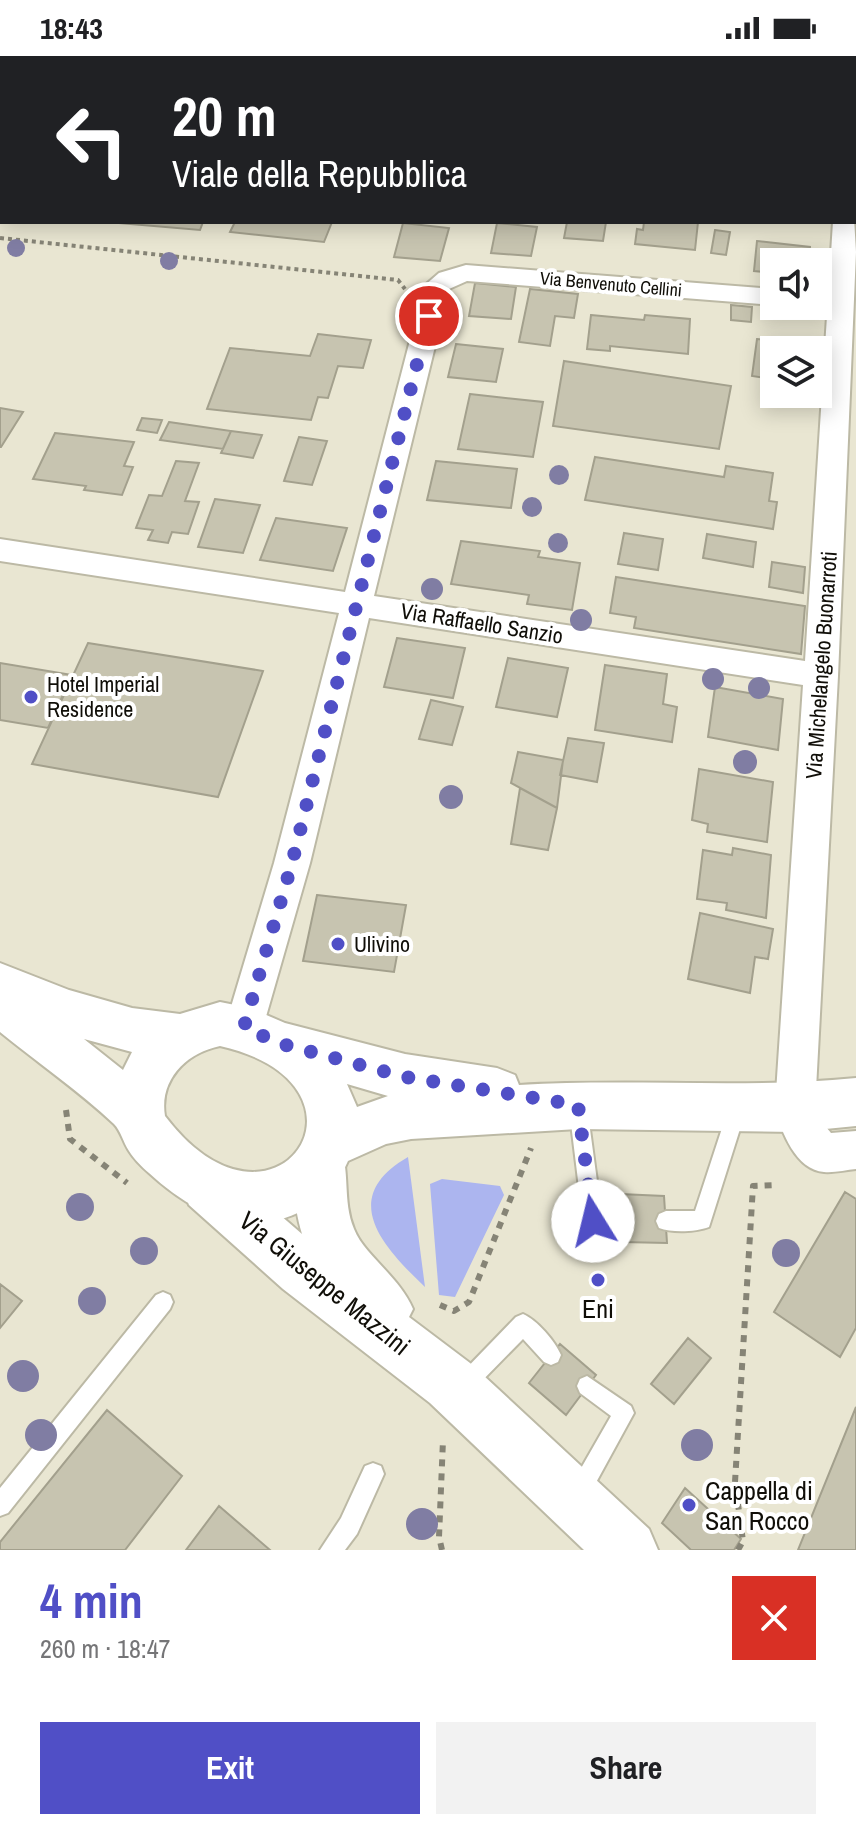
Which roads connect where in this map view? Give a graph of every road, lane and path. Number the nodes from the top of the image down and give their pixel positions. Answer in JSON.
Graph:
{"nodes":[{"id":1,"x":845,"y":224,"type":"edge"},
{"id":2,"x":0,"y":238,"type":"edge"},
{"id":3,"x":406,"y":290,"type":"dead end"},
{"id":4,"x":832,"y":291,"type":"edge"},
{"id":5,"x":760,"y":296,"type":"edge"},
{"id":6,"x":830,"y":320,"type":"edge"},
{"id":7,"x":0,"y":550,"type":"edge"},
{"id":8,"x":357,"y":604,"type":"junction"},
{"id":9,"x":822,"y":676,"type":"junction"},
{"id":10,"x":0,"y":984,"type":"edge"},
{"id":11,"x":0,"y":1003,"type":"edge"},
{"id":12,"x":261,"y":1035,"type":"junction"},
{"id":13,"x":180,"y":1036,"type":"junction"},
{"id":14,"x":856,"y":1102,"type":"edge"},
{"id":15,"x":578,"y":1105,"type":"junction"},
{"id":16,"x":738,"y":1108,"type":"junction"},
{"id":17,"x":795,"y":1108,"type":"junction"},
{"id":18,"x":139,"y":1113,"type":"junction"},
{"id":19,"x":517,"y":1145,"type":"dead end"},
{"id":20,"x":856,"y":1150,"type":"edge"},
{"id":21,"x":326,"y":1152,"type":"junction"},
{"id":22,"x":776,"y":1185,"type":"dead end"},
{"id":23,"x":208,"y":1187,"type":"junction"},
{"id":24,"x":621,"y":1221,"type":"dead end"},
{"id":25,"x":666,"y":1221,"type":"dead end"},
{"id":26,"x":163,"y":1302,"type":"dead end"},
{"id":27,"x":440,"y":1305,"type":"dead end"},
{"id":28,"x":551,"y":1355,"type":"dead end"},
{"id":29,"x":587,"y":1386,"type":"dead end"},
{"id":30,"x":448,"y":1403,"type":"junction"},
{"id":31,"x":373,"y":1474,"type":"dead end"},
{"id":32,"x":574,"y":1499,"type":"junction"},
{"id":33,"x":0,"y":1505,"type":"edge"},
{"id":34,"x":331,"y":1550,"type":"edge"},
{"id":35,"x":442,"y":1550,"type":"edge"},
{"id":36,"x":628,"y":1550,"type":"edge"},
{"id":37,"x":738,"y":1550,"type":"edge"}],
"edges":[{"from":1,"to":4,"type":"street","name":"Via Michelangelo Buonarroti"},
{"from":2,"to":3,"type":"path"},
{"from":5,"to":8,"type":"street","name":"Via Benvenuto Cellini"},
{"from":6,"to":9,"type":"street","name":"Via Michelangelo Buonarroti"},
{"from":7,"to":8,"type":"street","name":"Via Raffaello Sanzio"},
{"from":8,"to":9,"type":"street","name":"Via Raffaello Sanzio"},
{"from":8,"to":12,"type":"street"},
{"from":9,"to":17,"type":"street","name":"Via Michelangelo Buonarroti"},
{"from":10,"to":13,"type":"main road"},
{"from":11,"to":18,"type":"main road"},
{"from":12,"to":13,"type":"main road"},
{"from":12,"to":15,"type":"main road"},
{"from":12,"to":21,"type":"main road"},
{"from":13,"to":18,"type":"main road"},
{"from":14,"to":17,"type":"main road"},
{"from":15,"to":16,"type":"main road"},
{"from":15,"to":21,"type":"main road"},
{"from":15,"to":24,"type":"lane"},
{"from":16,"to":17,"type":"main road"},
{"from":16,"to":25,"type":"lane"},
{"from":17,"to":20,"type":"street"},
{"from":18,"to":23,"type":"main road"},
{"from":19,"to":27,"type":"path"},
{"from":21,"to":23,"type":"main road"},
{"from":21,"to":30,"type":"main road","name":"Via Giuseppe Mazzini"},
{"from":22,"to":37,"type":"path"},
{"from":23,"to":30,"type":"main road","name":"Via Giuseppe Mazzini"},
{"from":26,"to":33,"type":"lane"},
{"from":28,"to":30,"type":"lane"},
{"from":29,"to":32,"type":"lane"},
{"from":30,"to":32,"type":"main road","name":"Via Giuseppe Mazzini"},
{"from":30,"to":35,"type":"path"},
{"from":31,"to":34,"type":"lane"},
{"from":32,"to":36,"type":"main road","name":"Via Giuseppe Mazzini"}]}
